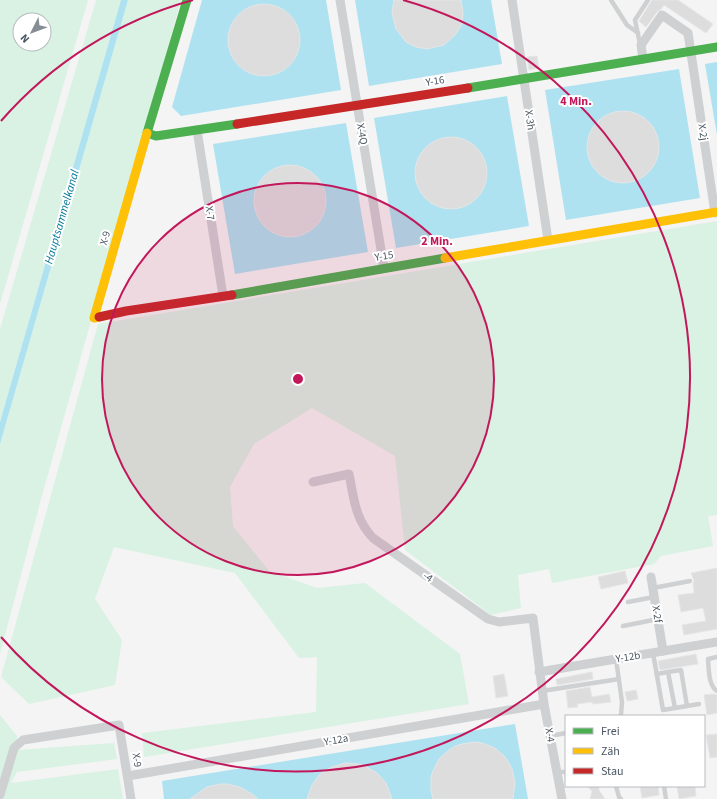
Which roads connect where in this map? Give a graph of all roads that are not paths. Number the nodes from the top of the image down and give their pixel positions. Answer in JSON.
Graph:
{"nodes":[{"id":1,"x":187,"y":0,"type":"edge"},
{"id":2,"x":340,"y":0,"type":"edge"},
{"id":3,"x":512,"y":0,"type":"edge"},
{"id":4,"x":611,"y":0,"type":"edge"},
{"id":5,"x":648,"y":0,"type":"edge"},
{"id":6,"x":638,"y":33,"type":"junction"},
{"id":7,"x":641,"y":45,"type":"junction"},
{"id":8,"x":717,"y":47,"type":"edge"},
{"id":9,"x":691,"y":52,"type":"junction"},
{"id":10,"x":644,"y":59,"type":"junction"},
{"id":11,"x":524,"y":79,"type":"junction"},
{"id":12,"x":357,"y":106,"type":"junction"},
{"id":13,"x":196,"y":130,"type":"junction"},
{"id":14,"x":151,"y":135,"type":"junction"},
{"id":15,"x":716,"y":212,"type":"edge"},
{"id":16,"x":548,"y":240,"type":"junction"},
{"id":17,"x":384,"y":268,"type":"junction"},
{"id":18,"x":223,"y":296,"type":"junction"},
{"id":19,"x":126,"y":311,"type":"joint"},
{"id":20,"x":313,"y":482,"type":"dead end"},
{"id":21,"x":651,"y":577,"type":"dead end"},
{"id":22,"x":690,"y":581,"type":"dead end"},
{"id":23,"x":654,"y":592,"type":"junction"},
{"id":24,"x":628,"y":602,"type":"dead end"},
{"id":25,"x":658,"y":619,"type":"junction"},
{"id":26,"x":623,"y":626,"type":"dead end"},
{"id":27,"x":717,"y":642,"type":"edge"},
{"id":28,"x":663,"y":651,"type":"junction"},
{"id":29,"x":653,"y":653,"type":"junction"},
{"id":30,"x":717,"y":657,"type":"edge"},
{"id":31,"x":616,"y":659,"type":"junction"},
{"id":32,"x":539,"y":672,"type":"junction"},
{"id":33,"x":668,"y":672,"type":"junction"},
{"id":34,"x":656,"y":674,"type":"junction"},
{"id":35,"x":619,"y":679,"type":"junction"},
{"id":36,"x":542,"y":691,"type":"junction"},
{"id":37,"x":717,"y":691,"type":"edge"},
{"id":38,"x":544,"y":704,"type":"junction"},
{"id":39,"x":699,"y":704,"type":"dead end"},
{"id":40,"x":687,"y":706,"type":"junction"},
{"id":41,"x":675,"y":708,"type":"junction"},
{"id":42,"x":621,"y":715,"type":"edge"},
{"id":43,"x":565,"y":734,"type":"edge"},
{"id":44,"x":550,"y":736,"type":"junction"},
{"id":45,"x":561,"y":772,"type":"edge"},
{"id":46,"x":128,"y":776,"type":"junction"},
{"id":47,"x":616,"y":787,"type":"edge"},
{"id":48,"x":664,"y":787,"type":"edge"},
{"id":49,"x":0,"y":795,"type":"edge"},
{"id":50,"x":131,"y":799,"type":"edge"},
{"id":51,"x":562,"y":799,"type":"edge"},
{"id":52,"x":622,"y":799,"type":"edge"},
{"id":53,"x":666,"y":799,"type":"edge"}],
"edges":[{"from":1,"to":14,"type":"street","name":"X-9"},
{"from":2,"to":12,"type":"street","name":"X-4Q"},
{"from":3,"to":11,"type":"street","name":"X-3h"},
{"from":4,"to":6,"type":"lane"},
{"from":5,"to":6,"type":"lane"},
{"from":6,"to":7,"type":"lane"},
{"from":7,"to":9,"type":"street","name":"X-2j"},
{"from":7,"to":10,"type":"street"},
{"from":8,"to":9,"type":"street","name":"Y-16"},
{"from":9,"to":10,"type":"street","name":"Y-16"},
{"from":9,"to":15,"type":"street","name":"X-2j"},
{"from":10,"to":11,"type":"street","name":"Y-16"},
{"from":11,"to":12,"type":"street","name":"Y-16"},
{"from":11,"to":16,"type":"street","name":"X-3h"},
{"from":12,"to":13,"type":"street","name":"Y-16"},
{"from":12,"to":17,"type":"street","name":"X-4Q"},
{"from":13,"to":14,"type":"street","name":"Y-16"},
{"from":13,"to":18,"type":"street","name":"X-7"},
{"from":14,"to":19,"type":"street","name":"X-9"},
{"from":15,"to":16,"type":"street","name":"Y-15"},
{"from":16,"to":17,"type":"street","name":"Y-15"},
{"from":17,"to":18,"type":"street","name":"Y-15"},
{"from":18,"to":19,"type":"street","name":"Y-15"},
{"from":20,"to":32,"type":"street","name":"-4"},
{"from":21,"to":23,"type":"street","name":"X-2f"},
{"from":22,"to":23,"type":"lane"},
{"from":23,"to":24,"type":"lane"},
{"from":23,"to":25,"type":"street","name":"X-2f"},
{"from":25,"to":26,"type":"lane"},
{"from":25,"to":28,"type":"street","name":"X-2f"},
{"from":27,"to":28,"type":"street","name":"Y-12b"},
{"from":28,"to":29,"type":"street","name":"Y-12b"},
{"from":29,"to":31,"type":"street","name":"Y-12b"},
{"from":29,"to":34,"type":"lane"},
{"from":30,"to":37,"type":"lane"},
{"from":31,"to":32,"type":"street","name":"Y-12b"},
{"from":31,"to":35,"type":"lane"},
{"from":32,"to":36,"type":"street","name":"X-4"},
{"from":33,"to":34,"type":"lane"},
{"from":33,"to":40,"type":"lane"},
{"from":33,"to":41,"type":"lane"},
{"from":34,"to":41,"type":"lane"},
{"from":35,"to":36,"type":"lane"},
{"from":35,"to":42,"type":"lane"},
{"from":36,"to":38,"type":"street","name":"X-4"},
{"from":38,"to":44,"type":"street","name":"X-4"},
{"from":38,"to":46,"type":"street","name":"Y-12a"},
{"from":39,"to":40,"type":"lane"},
{"from":40,"to":41,"type":"lane"},
{"from":43,"to":44,"type":"lane"},
{"from":44,"to":45,"type":"street","name":"X-4"},
{"from":45,"to":51,"type":"street","name":"X-4"},
{"from":46,"to":49,"type":"street","name":"X-9"},
{"from":46,"to":50,"type":"street","name":"X-9"},
{"from":47,"to":52,"type":"lane"},
{"from":48,"to":53,"type":"lane"}]}
